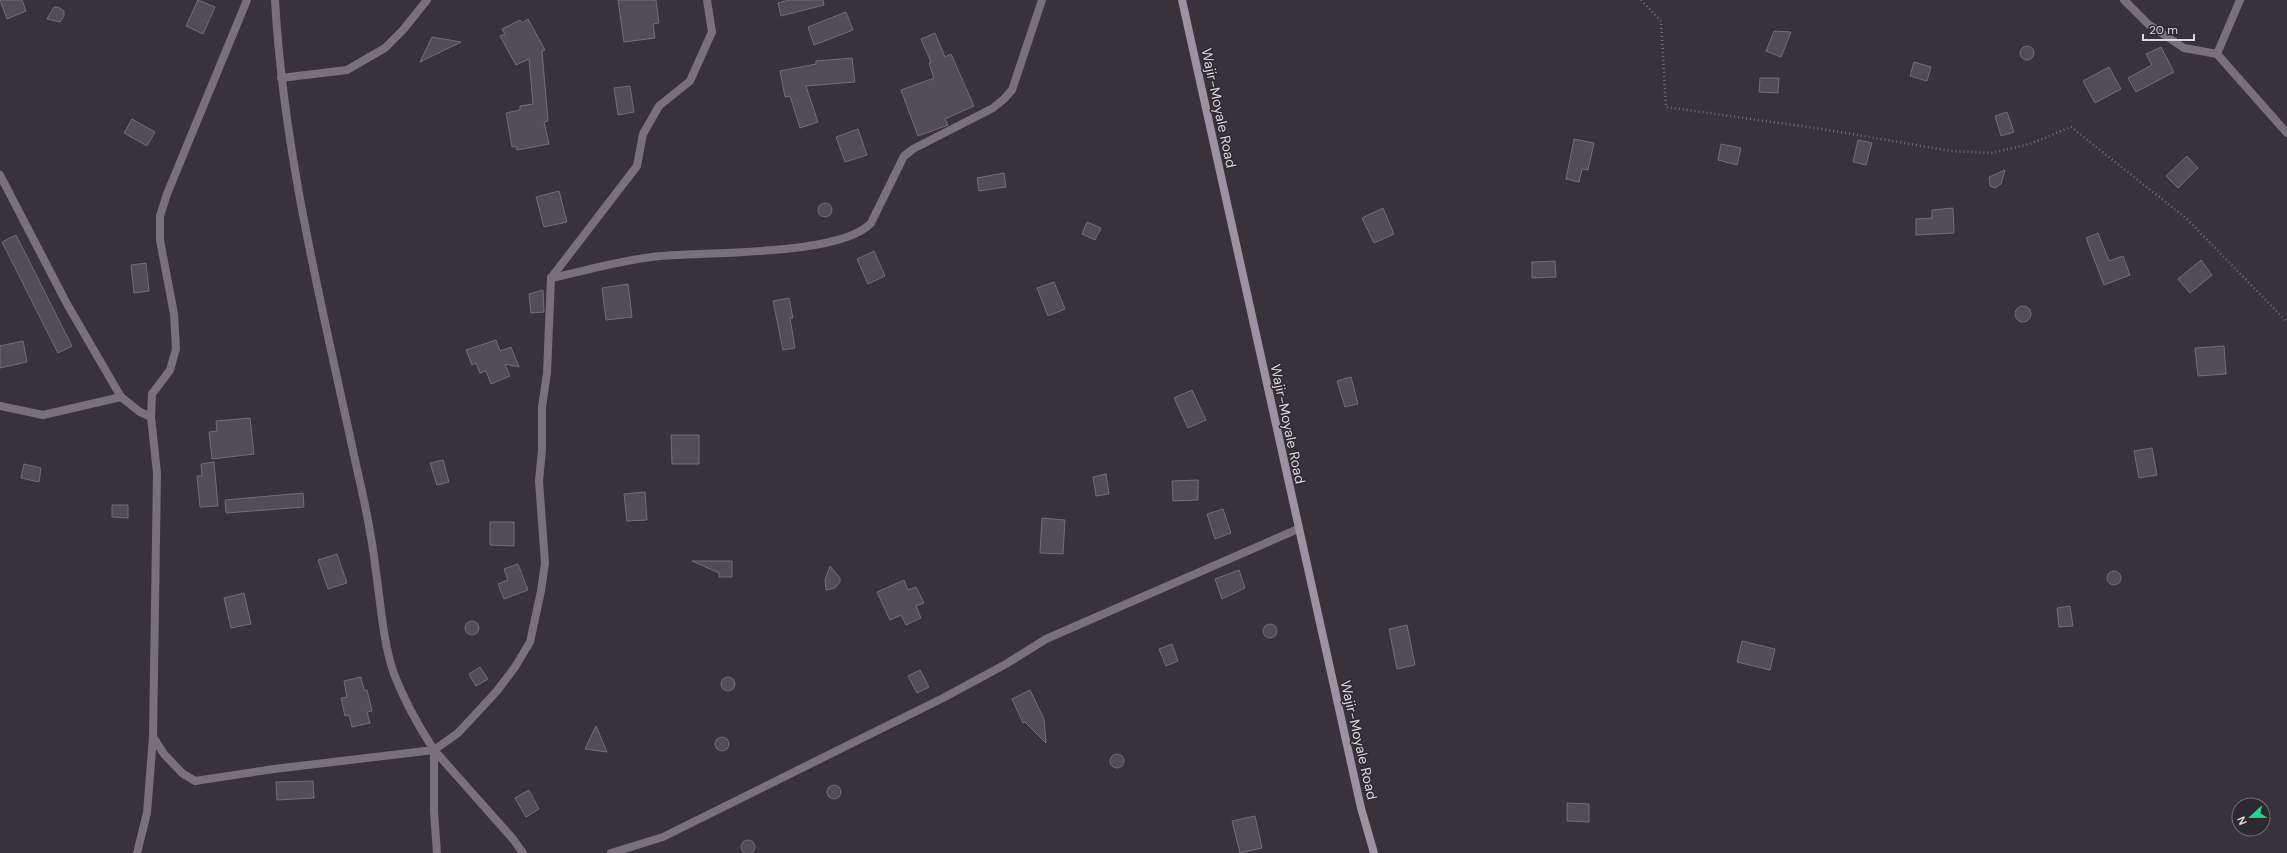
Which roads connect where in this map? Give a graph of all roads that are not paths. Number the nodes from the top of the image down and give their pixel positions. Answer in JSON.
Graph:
{"nodes":[{"id":1,"x":247,"y":0,"type":"edge"},
{"id":2,"x":275,"y":0,"type":"edge"},
{"id":3,"x":427,"y":0,"type":"edge"},
{"id":4,"x":707,"y":0,"type":"edge"},
{"id":5,"x":1042,"y":0,"type":"edge"},
{"id":6,"x":1182,"y":0,"type":"edge"},
{"id":7,"x":2124,"y":0,"type":"edge"},
{"id":8,"x":2240,"y":0,"type":"edge"},
{"id":9,"x":2217,"y":54,"type":"junction"},
{"id":10,"x":281,"y":78,"type":"junction"},
{"id":11,"x":2287,"y":133,"type":"edge"},
{"id":12,"x":0,"y":175,"type":"edge"},
{"id":13,"x":551,"y":278,"type":"junction"},
{"id":14,"x":121,"y":397,"type":"junction"},
{"id":15,"x":0,"y":406,"type":"edge"},
{"id":16,"x":151,"y":417,"type":"junction"},
{"id":17,"x":1298,"y":529,"type":"junction"},
{"id":18,"x":153,"y":738,"type":"junction"},
{"id":19,"x":434,"y":750,"type":"junction"},
{"id":20,"x":137,"y":853,"type":"edge"},
{"id":21,"x":438,"y":853,"type":"edge"},
{"id":22,"x":522,"y":853,"type":"edge"},
{"id":23,"x":611,"y":853,"type":"edge"},
{"id":24,"x":1374,"y":853,"type":"edge"}],
"edges":[{"from":1,"to":16,"type":"street"},
{"from":2,"to":10,"type":"street"},
{"from":3,"to":10,"type":"street"},
{"from":4,"to":13,"type":"street"},
{"from":5,"to":13,"type":"street"},
{"from":6,"to":17,"type":"main road","name":"Wajir-Moyale Road"},
{"from":7,"to":9,"type":"street"},
{"from":8,"to":9,"type":"street"},
{"from":9,"to":11,"type":"street"},
{"from":10,"to":19,"type":"street"},
{"from":12,"to":14,"type":"street"},
{"from":13,"to":19,"type":"street"},
{"from":14,"to":15,"type":"street"},
{"from":14,"to":16,"type":"street"},
{"from":16,"to":18,"type":"street"},
{"from":17,"to":23,"type":"street"},
{"from":17,"to":24,"type":"main road","name":"Wajir-Moyale Road"},
{"from":18,"to":19,"type":"street"},
{"from":18,"to":20,"type":"street"},
{"from":19,"to":21,"type":"street"},
{"from":19,"to":22,"type":"street"}]}
